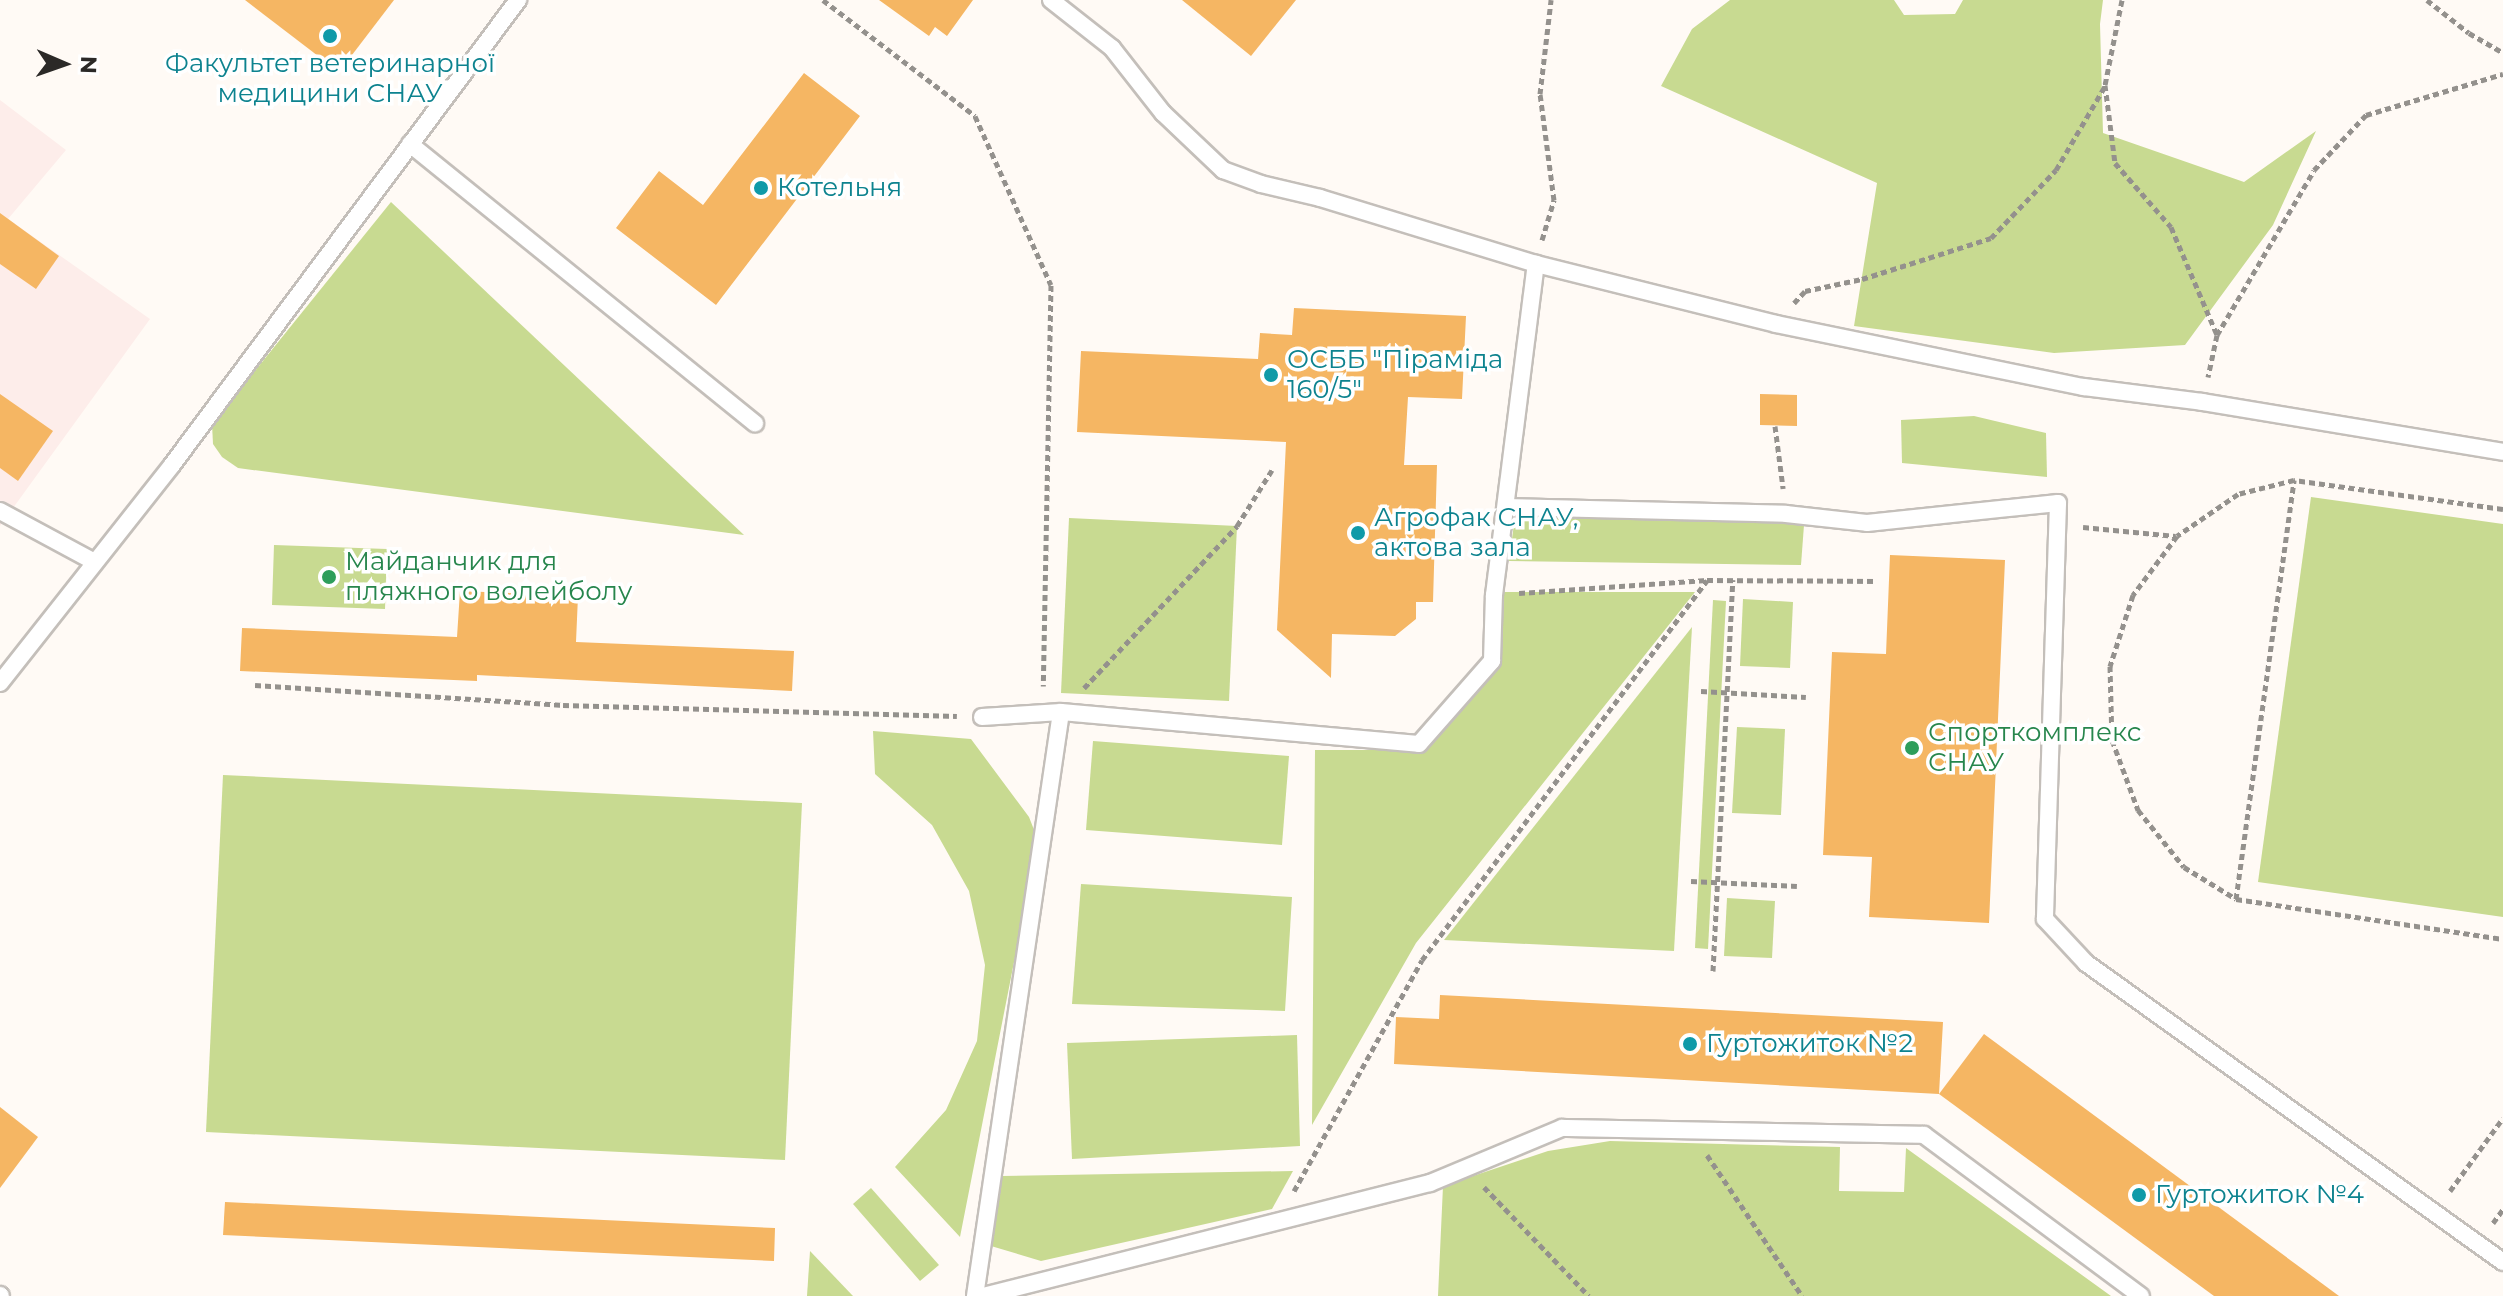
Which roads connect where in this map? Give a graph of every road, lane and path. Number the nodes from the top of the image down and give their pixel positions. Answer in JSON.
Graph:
{"nodes":[{"id":1,"x":518,"y":0,"type":"edge"},
{"id":2,"x":823,"y":0,"type":"edge"},
{"id":3,"x":1051,"y":0,"type":"edge"},
{"id":4,"x":1551,"y":0,"type":"edge"},
{"id":5,"x":2122,"y":0,"type":"edge"},
{"id":6,"x":2427,"y":0,"type":"edge"},
{"id":7,"x":2503,"y":53,"type":"edge"},
{"id":8,"x":2503,"y":74,"type":"edge"},
{"id":9,"x":2105,"y":85,"type":"junction"},
{"id":10,"x":410,"y":144,"type":"junction"},
{"id":11,"x":1536,"y":264,"type":"junction"},
{"id":12,"x":1776,"y":324,"type":"junction"},
{"id":13,"x":2217,"y":335,"type":"junction"},
{"id":14,"x":2202,"y":402,"type":"junction"},
{"id":15,"x":755,"y":423,"type":"dead end"},
{"id":16,"x":1775,"y":426,"type":"dead end"},
{"id":17,"x":2503,"y":452,"type":"edge"},
{"id":18,"x":1272,"y":470,"type":"dead end"},
{"id":19,"x":2294,"y":480,"type":"junction"},
{"id":20,"x":1506,"y":507,"type":"junction"},
{"id":21,"x":2503,"y":509,"type":"edge"},
{"id":22,"x":0,"y":511,"type":"edge"},
{"id":23,"x":1786,"y":514,"type":"junction"},
{"id":24,"x":2057,"y":525,"type":"junction"},
{"id":25,"x":2177,"y":536,"type":"junction"},
{"id":26,"x":93,"y":561,"type":"junction"},
{"id":27,"x":1707,"y":580,"type":"junction"},
{"id":28,"x":1733,"y":580,"type":"junction"},
{"id":29,"x":1877,"y":581,"type":"dead end"},
{"id":30,"x":1494,"y":595,"type":"junction"},
{"id":31,"x":0,"y":683,"type":"edge"},
{"id":32,"x":255,"y":685,"type":"dead end"},
{"id":33,"x":1701,"y":691,"type":"dead end"},
{"id":34,"x":1728,"y":693,"type":"junction"},
{"id":35,"x":1806,"y":697,"type":"dead end"},
{"id":36,"x":1043,"y":711,"type":"junction"},
{"id":37,"x":1061,"y":712,"type":"junction"},
{"id":38,"x":982,"y":717,"type":"joint"},
{"id":39,"x":1691,"y":881,"type":"dead end"},
{"id":40,"x":1718,"y":882,"type":"junction"},
{"id":41,"x":1797,"y":886,"type":"dead end"},
{"id":42,"x":2236,"y":899,"type":"junction"},
{"id":43,"x":2503,"y":939,"type":"edge"},
{"id":44,"x":1713,"y":971,"type":"dead end"},
{"id":45,"x":2503,"y":1118,"type":"edge"},
{"id":46,"x":1691,"y":1131,"type":"junction"},
{"id":47,"x":1464,"y":1167,"type":"junction"},
{"id":48,"x":2435,"y":1211,"type":"junction"},
{"id":49,"x":1275,"y":1223,"type":"junction"},
{"id":50,"x":2503,"y":1262,"type":"edge"},
{"id":51,"x":975,"y":1296,"type":"edge"},
{"id":52,"x":983,"y":1296,"type":"edge"},
{"id":53,"x":1589,"y":1296,"type":"edge"},
{"id":54,"x":1802,"y":1296,"type":"edge"},
{"id":55,"x":2141,"y":1296,"type":"edge"}],
"edges":[{"from":1,"to":10,"type":"lane"},
{"from":2,"to":36,"type":"path"},
{"from":3,"to":11,"type":"lane"},
{"from":4,"to":11,"type":"path"},
{"from":5,"to":9,"type":"path"},
{"from":6,"to":7,"type":"path"},
{"from":8,"to":13,"type":"path"},
{"from":9,"to":12,"type":"path"},
{"from":9,"to":13,"type":"path"},
{"from":10,"to":15,"type":"lane"},
{"from":10,"to":26,"type":"lane"},
{"from":11,"to":12,"type":"lane"},
{"from":11,"to":20,"type":"lane"},
{"from":12,"to":14,"type":"lane"},
{"from":13,"to":14,"type":"path"},
{"from":14,"to":17,"type":"lane"},
{"from":16,"to":23,"type":"path"},
{"from":18,"to":37,"type":"path"},
{"from":19,"to":21,"type":"path"},
{"from":19,"to":25,"type":"path"},
{"from":19,"to":42,"type":"path"},
{"from":20,"to":23,"type":"lane"},
{"from":20,"to":30,"type":"lane"},
{"from":22,"to":26,"type":"lane"},
{"from":23,"to":24,"type":"lane"},
{"from":24,"to":25,"type":"path"},
{"from":24,"to":48,"type":"lane"},
{"from":25,"to":42,"type":"path"},
{"from":26,"to":31,"type":"lane"},
{"from":27,"to":28,"type":"path"},
{"from":27,"to":30,"type":"path"},
{"from":27,"to":49,"type":"path"},
{"from":28,"to":29,"type":"path"},
{"from":28,"to":34,"type":"path"},
{"from":30,"to":37,"type":"lane"},
{"from":32,"to":38,"type":"path"},
{"from":33,"to":34,"type":"path"},
{"from":34,"to":35,"type":"path"},
{"from":34,"to":40,"type":"path"},
{"from":36,"to":37,"type":"lane"},
{"from":36,"to":38,"type":"lane"},
{"from":37,"to":51,"type":"lane"},
{"from":39,"to":40,"type":"path"},
{"from":40,"to":41,"type":"path"},
{"from":40,"to":44,"type":"path"},
{"from":42,"to":43,"type":"path"},
{"from":45,"to":48,"type":"path"},
{"from":46,"to":47,"type":"lane"},
{"from":46,"to":54,"type":"path"},
{"from":46,"to":55,"type":"lane"},
{"from":47,"to":49,"type":"lane"},
{"from":47,"to":53,"type":"path"},
{"from":48,"to":50,"type":"lane"},
{"from":49,"to":52,"type":"lane"}]}
